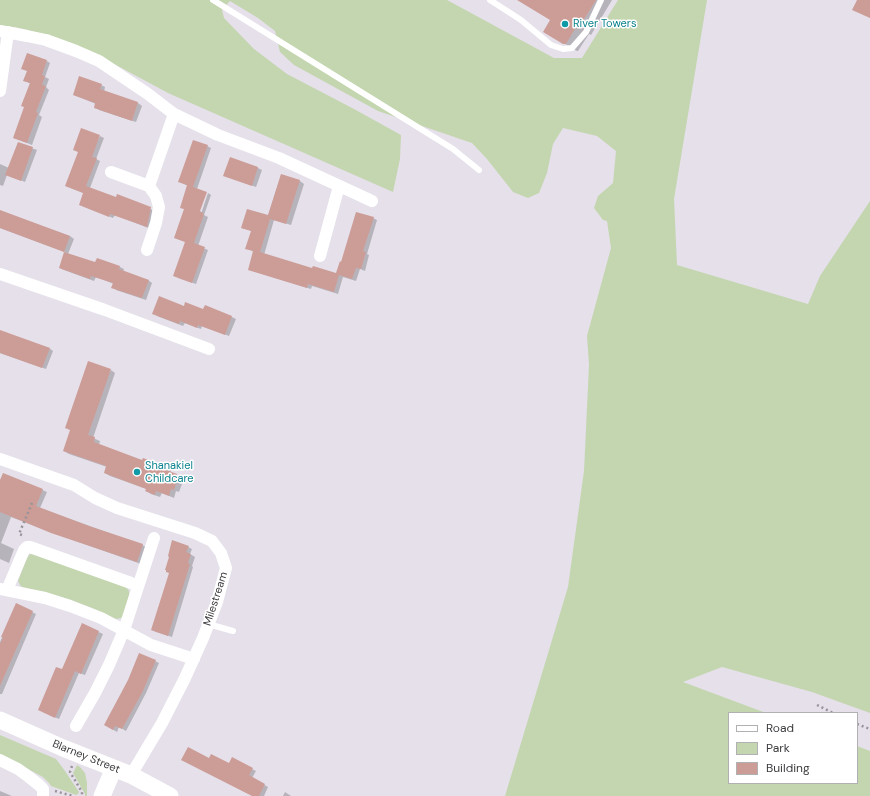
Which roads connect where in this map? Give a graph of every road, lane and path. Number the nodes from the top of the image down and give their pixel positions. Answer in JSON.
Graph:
{"nodes":[{"id":1,"x":213,"y":0,"type":"edge"},
{"id":2,"x":490,"y":0,"type":"edge"},
{"id":3,"x":601,"y":0,"type":"edge"},
{"id":4,"x":4,"y":32,"type":"edge"},
{"id":5,"x":0,"y":91,"type":"edge"},
{"id":6,"x":174,"y":114,"type":"junction"},
{"id":7,"x":479,"y":170,"type":"dead end"},
{"id":8,"x":111,"y":172,"type":"dead end"},
{"id":9,"x":149,"y":186,"type":"junction"},
{"id":10,"x":339,"y":186,"type":"junction"},
{"id":11,"x":372,"y":201,"type":"dead end"},
{"id":12,"x":147,"y":250,"type":"dead end"},
{"id":13,"x":320,"y":256,"type":"dead end"},
{"id":14,"x":0,"y":274,"type":"edge"},
{"id":15,"x":209,"y":349,"type":"dead end"},
{"id":16,"x":0,"y":459,"type":"edge"},
{"id":17,"x":32,"y":503,"type":"dead end"},
{"id":18,"x":22,"y":535,"type":"dead end"},
{"id":19,"x":154,"y":538,"type":"dead end"},
{"id":20,"x":4,"y":590,"type":"edge"},
{"id":21,"x":138,"y":590,"type":"junction"},
{"id":22,"x":208,"y":624,"type":"junction"},
{"id":23,"x":124,"y":630,"type":"junction"},
{"id":24,"x":233,"y":631,"type":"dead end"},
{"id":25,"x":194,"y":659,"type":"junction"},
{"id":26,"x":817,"y":705,"type":"dead end"},
{"id":27,"x":831,"y":712,"type":"edge"},
{"id":28,"x":0,"y":720,"type":"edge"},
{"id":29,"x":858,"y":724,"type":"edge"},
{"id":30,"x":76,"y":726,"type":"dead end"},
{"id":31,"x":870,"y":729,"type":"edge"},
{"id":32,"x":0,"y":760,"type":"edge"},
{"id":33,"x":114,"y":768,"type":"junction"},
{"id":34,"x":131,"y":775,"type":"junction"},
{"id":35,"x":43,"y":793,"type":"edge"},
{"id":36,"x":73,"y":796,"type":"edge"},
{"id":37,"x":102,"y":796,"type":"edge"},
{"id":38,"x":170,"y":796,"type":"edge"}],
"edges":[{"from":1,"to":7,"type":"lane"},
{"from":2,"to":3,"type":"lane"},
{"from":4,"to":5,"type":"street"},
{"from":4,"to":6,"type":"street"},
{"from":6,"to":9,"type":"street"},
{"from":6,"to":10,"type":"street"},
{"from":8,"to":9,"type":"street"},
{"from":9,"to":12,"type":"street"},
{"from":10,"to":11,"type":"street"},
{"from":10,"to":13,"type":"street"},
{"from":14,"to":15,"type":"street"},
{"from":16,"to":22,"type":"street","name":"Milestream"},
{"from":17,"to":18,"type":"path"},
{"from":19,"to":21,"type":"street"},
{"from":20,"to":21,"type":"street"},
{"from":20,"to":23,"type":"street"},
{"from":21,"to":23,"type":"street"},
{"from":22,"to":24,"type":"lane"},
{"from":22,"to":25,"type":"street","name":"Milestream"},
{"from":23,"to":25,"type":"street"},
{"from":23,"to":30,"type":"street"},
{"from":25,"to":34,"type":"street","name":"Milestream"},
{"from":26,"to":27,"type":"path"},
{"from":28,"to":33,"type":"street","name":"Blarney Street"},
{"from":29,"to":31,"type":"path"},
{"from":32,"to":35,"type":"street"},
{"from":33,"to":34,"type":"street","name":"Blarney Street"},
{"from":33,"to":37,"type":"street"},
{"from":34,"to":38,"type":"street","name":"Blarney Street"},
{"from":35,"to":36,"type":"path"}]}
